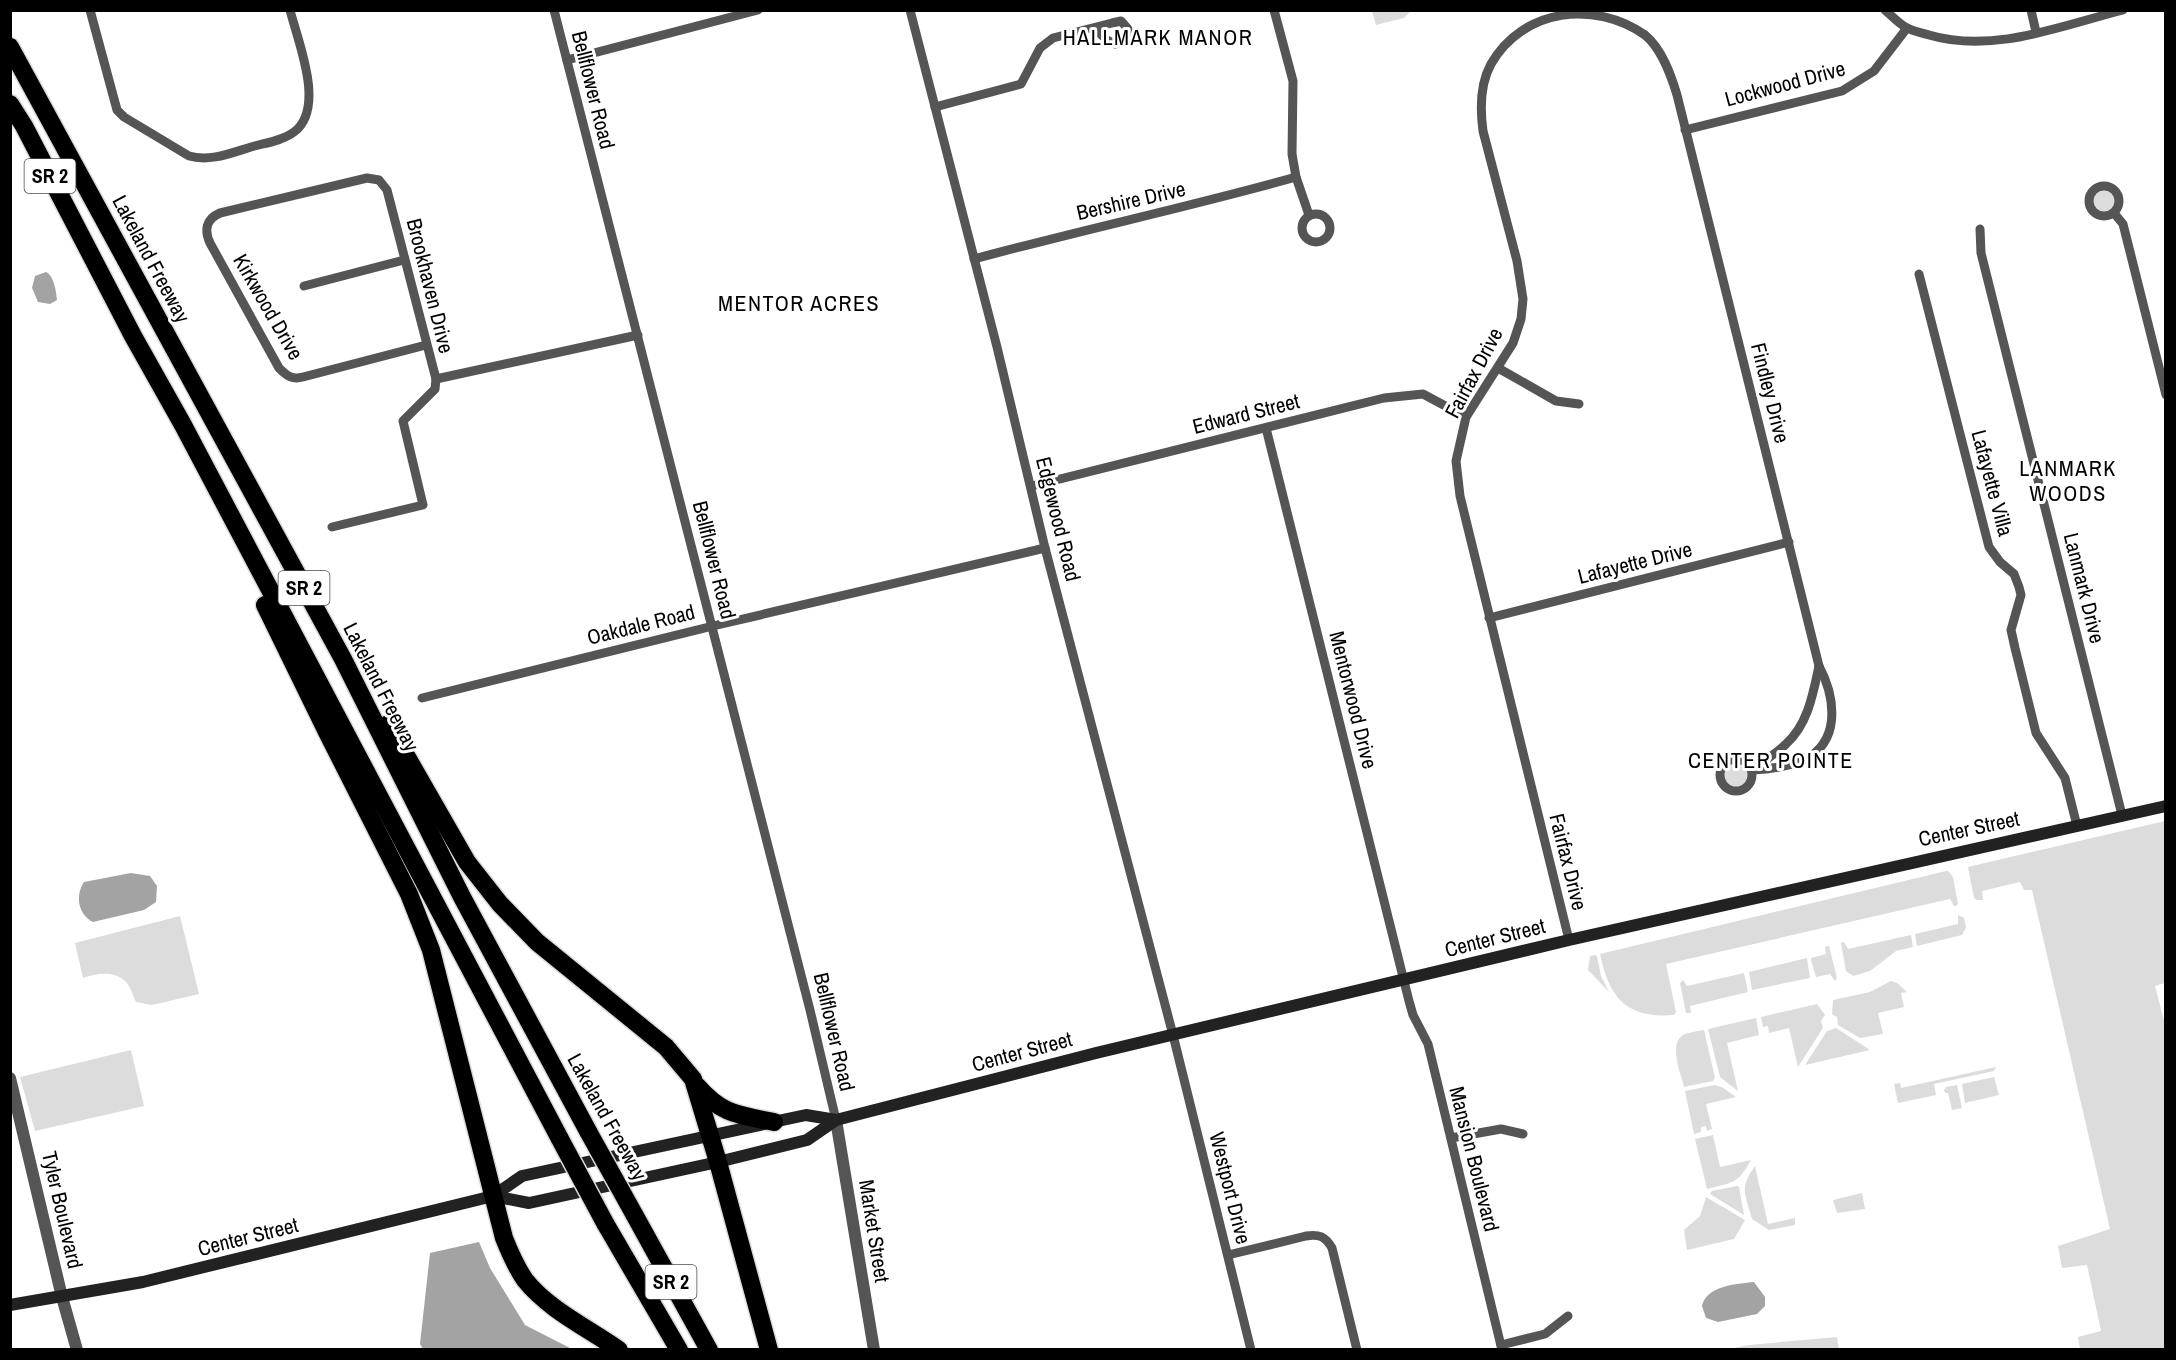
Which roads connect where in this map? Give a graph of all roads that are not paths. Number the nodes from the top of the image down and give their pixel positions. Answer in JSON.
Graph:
{"nodes":[{"id":1,"x":90,"y":10,"type":"edge"},
{"id":2,"x":290,"y":10,"type":"edge"},
{"id":3,"x":554,"y":10,"type":"edge"},
{"id":4,"x":758,"y":10,"type":"edge"},
{"id":5,"x":910,"y":10,"type":"edge"},
{"id":6,"x":1274,"y":10,"type":"edge"},
{"id":7,"x":1885,"y":10,"type":"edge"},
{"id":8,"x":2031,"y":10,"type":"edge"},
{"id":9,"x":2123,"y":10,"type":"edge"},
{"id":10,"x":1094,"y":28,"type":"dead end"},
{"id":11,"x":1907,"y":28,"type":"junction"},
{"id":12,"x":2036,"y":32,"type":"junction"},
{"id":13,"x":10,"y":47,"type":"edge"},
{"id":14,"x":567,"y":60,"type":"junction"},
{"id":15,"x":10,"y":104,"type":"edge"},
{"id":16,"x":935,"y":107,"type":"junction"},
{"id":17,"x":1685,"y":130,"type":"junction"},
{"id":18,"x":1296,"y":177,"type":"junction"},
{"id":19,"x":2114,"y":213,"type":"dead end"},
{"id":20,"x":1309,"y":215,"type":"dead end"},
{"id":21,"x":207,"y":224,"type":"joint"},
{"id":22,"x":1980,"y":229,"type":"dead end"},
{"id":23,"x":974,"y":259,"type":"junction"},
{"id":24,"x":404,"y":260,"type":"junction"},
{"id":25,"x":1920,"y":274,"type":"dead end"},
{"id":26,"x":304,"y":286,"type":"dead end"},
{"id":27,"x":638,"y":335,"type":"junction"},
{"id":28,"x":426,"y":345,"type":"junction"},
{"id":29,"x":1498,"y":368,"type":"junction"},
{"id":30,"x":436,"y":379,"type":"junction"},
{"id":31,"x":2166,"y":395,"type":"edge"},
{"id":32,"x":1579,"y":404,"type":"dead end"},
{"id":33,"x":1466,"y":417,"type":"junction"},
{"id":34,"x":183,"y":425,"type":"junction"},
{"id":35,"x":1266,"y":428,"type":"junction"},
{"id":36,"x":1032,"y":486,"type":"junction"},
{"id":37,"x":332,"y":528,"type":"dead end"},
{"id":38,"x":1789,"y":542,"type":"junction"},
{"id":39,"x":1045,"y":548,"type":"junction"},
{"id":40,"x":1489,"y":618,"type":"junction"},
{"id":41,"x":713,"y":626,"type":"junction"},
{"id":42,"x":343,"y":659,"type":"junction"},
{"id":43,"x":1819,"y":666,"type":"junction"},
{"id":44,"x":422,"y":698,"type":"dead end"},
{"id":45,"x":2166,"y":806,"type":"edge"},
{"id":46,"x":2122,"y":816,"type":"junction"},
{"id":47,"x":2077,"y":826,"type":"junction"},
{"id":48,"x":1569,"y":940,"type":"junction"},
{"id":49,"x":1404,"y":980,"type":"junction"},
{"id":50,"x":1173,"y":1035,"type":"junction"},
{"id":51,"x":10,"y":1078,"type":"edge"},
{"id":52,"x":696,"y":1085,"type":"junction"},
{"id":53,"x":836,"y":1120,"type":"junction"},
{"id":54,"x":774,"y":1122,"type":"junction"},
{"id":55,"x":1523,"y":1134,"type":"dead end"},
{"id":56,"x":710,"y":1136,"type":"junction"},
{"id":57,"x":1450,"y":1138,"type":"junction"},
{"id":58,"x":718,"y":1162,"type":"junction"},
{"id":59,"x":493,"y":1196,"type":"junction"},
{"id":60,"x":1228,"y":1255,"type":"junction"},
{"id":61,"x":62,"y":1297,"type":"junction"},
{"id":62,"x":10,"y":1305,"type":"edge"},
{"id":63,"x":1568,"y":1316,"type":"dead end"},
{"id":64,"x":1501,"y":1347,"type":"edge"},
{"id":65,"x":77,"y":1350,"type":"edge"},
{"id":66,"x":619,"y":1350,"type":"edge"},
{"id":67,"x":679,"y":1350,"type":"edge"},
{"id":68,"x":709,"y":1350,"type":"edge"},
{"id":69,"x":769,"y":1350,"type":"edge"},
{"id":70,"x":874,"y":1350,"type":"edge"},
{"id":71,"x":1251,"y":1350,"type":"edge"},
{"id":72,"x":1357,"y":1350,"type":"edge"}],
"edges":[{"from":1,"to":2,"type":"street"},
{"from":3,"to":14,"type":"street","name":"Bellflower Road"},
{"from":4,"to":14,"type":"street"},
{"from":5,"to":16,"type":"street","name":"Edgewood Road"},
{"from":6,"to":18,"type":"street"},
{"from":7,"to":11,"type":"street"},
{"from":8,"to":12,"type":"street"},
{"from":9,"to":12,"type":"street"},
{"from":10,"to":16,"type":"street"},
{"from":11,"to":12,"type":"street"},
{"from":11,"to":17,"type":"street","name":"Lockwood Drive"},
{"from":13,"to":42,"type":"highway","name":"Lakeland Freeway","number":"SR 2"},
{"from":14,"to":27,"type":"street","name":"Bellflower Road"},
{"from":15,"to":34,"type":"highway","number":"SR 2"},
{"from":16,"to":23,"type":"street","name":"Edgewood Road"},
{"from":17,"to":29,"type":"street","name":"Fairfax Drive"},
{"from":17,"to":38,"type":"street","name":"Findley Drive"},
{"from":18,"to":20,"type":"street"},
{"from":18,"to":23,"type":"street","name":"Bershire Drive"},
{"from":19,"to":31,"type":"street"},
{"from":21,"to":24,"type":"street","name":"Brookhaven Drive"},
{"from":21,"to":28,"type":"street","name":"Kirkwood Drive"},
{"from":22,"to":46,"type":"street","name":"Lanmark Drive"},
{"from":23,"to":36,"type":"street","name":"Edgewood Road"},
{"from":24,"to":26,"type":"street"},
{"from":24,"to":28,"type":"street","name":"Brookhaven Drive"},
{"from":25,"to":47,"type":"street","name":"Lafayette Villa"},
{"from":27,"to":30,"type":"street","name":"Brookhaven Drive"},
{"from":27,"to":41,"type":"street","name":"Bellflower Road"},
{"from":28,"to":30,"type":"street","name":"Brookhaven Drive"},
{"from":29,"to":32,"type":"street"},
{"from":29,"to":33,"type":"street","name":"Fairfax Drive"},
{"from":30,"to":37,"type":"street"},
{"from":33,"to":35,"type":"street","name":"Edward Street"},
{"from":33,"to":40,"type":"street","name":"Fairfax Drive"},
{"from":34,"to":59,"type":"highway"},
{"from":34,"to":67,"type":"highway","number":"SR 2","bridge":true},
{"from":35,"to":36,"type":"street","name":"Edward Street"},
{"from":35,"to":49,"type":"street","name":"Mentorwood Drive"},
{"from":36,"to":39,"type":"street","name":"Edgewood Road"},
{"from":38,"to":40,"type":"street","name":"Lafayette Drive"},
{"from":38,"to":43,"type":"street","name":"Findley Drive"},
{"from":39,"to":41,"type":"street","name":"Oakdale Road"},
{"from":39,"to":50,"type":"street","name":"Edgewood Road"},
{"from":40,"to":48,"type":"street","name":"Fairfax Drive"},
{"from":41,"to":44,"type":"street","name":"Oakdale Road"},
{"from":41,"to":53,"type":"street","name":"Bellflower Road"},
{"from":42,"to":52,"type":"highway"},
{"from":42,"to":68,"type":"highway","name":"Lakeland Freeway","number":"SR 2","bridge":true},
{"from":43,"to":43,"type":"street","name":"Findley Drive"},
{"from":45,"to":46,"type":"main road","name":"Center Street"},
{"from":46,"to":47,"type":"main road","name":"Center Street"},
{"from":47,"to":48,"type":"main road","name":"Center Street"},
{"from":48,"to":49,"type":"main road","name":"Center Street"},
{"from":49,"to":50,"type":"main road","name":"Center Street"},
{"from":49,"to":57,"type":"street","name":"Mansion Boulevard"},
{"from":50,"to":53,"type":"main road","name":"Center Street"},
{"from":50,"to":60,"type":"street","name":"Westport Drive"},
{"from":51,"to":61,"type":"street","name":"Tyler Boulevard"},
{"from":52,"to":54,"type":"highway"},
{"from":52,"to":56,"type":"highway"},
{"from":53,"to":54,"type":"main road","name":"Center Street"},
{"from":53,"to":58,"type":"main road","name":"Center Street"},
{"from":53,"to":70,"type":"street","name":"Market Street"},
{"from":54,"to":56,"type":"main road","name":"Center Street"},
{"from":55,"to":57,"type":"street"},
{"from":56,"to":58,"type":"highway"},
{"from":56,"to":59,"type":"main road","name":"Center Street"},
{"from":57,"to":64,"type":"street","name":"Mansion Boulevard"},
{"from":58,"to":59,"type":"main road","name":"Center Street"},
{"from":58,"to":69,"type":"highway"},
{"from":59,"to":61,"type":"main road","name":"Center Street"},
{"from":59,"to":66,"type":"highway"},
{"from":60,"to":71,"type":"street","name":"Westport Drive"},
{"from":60,"to":72,"type":"street"},
{"from":61,"to":62,"type":"main road","name":"Center Street"},
{"from":61,"to":65,"type":"street","name":"Tyler Boulevard"},
{"from":63,"to":64,"type":"street"}]}
